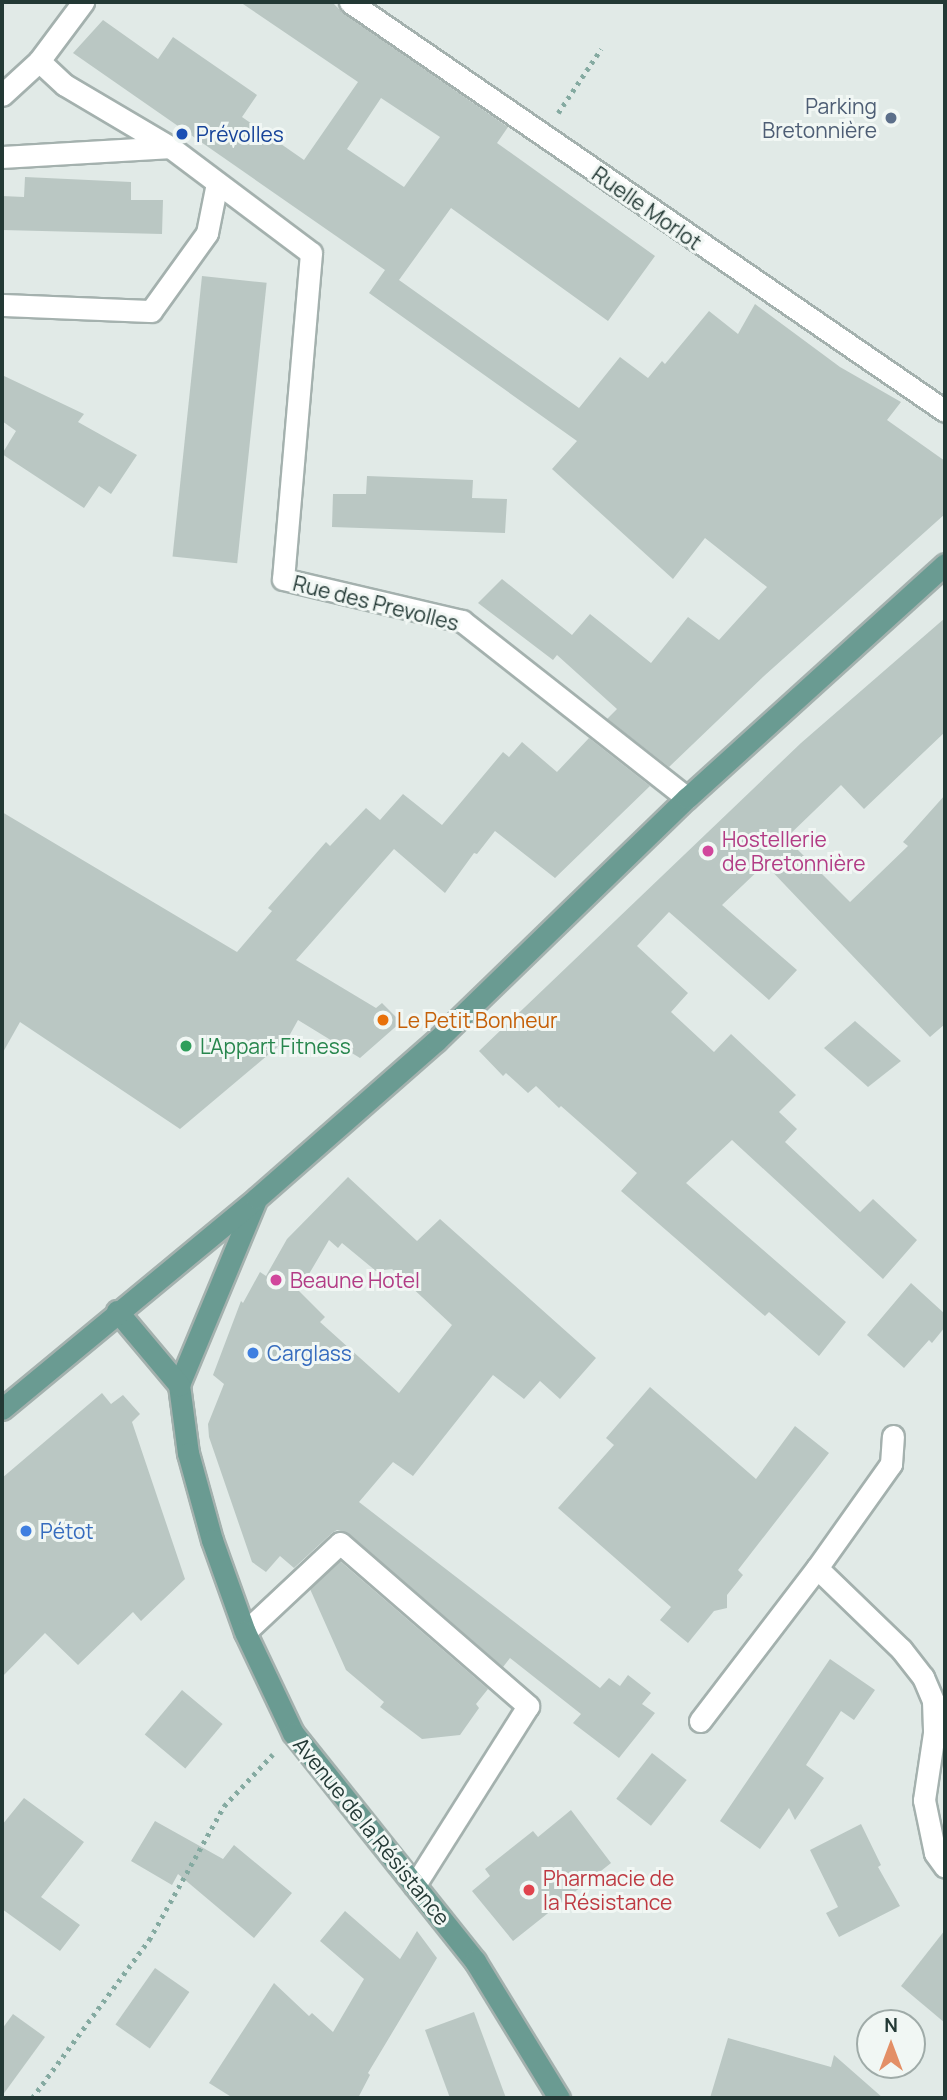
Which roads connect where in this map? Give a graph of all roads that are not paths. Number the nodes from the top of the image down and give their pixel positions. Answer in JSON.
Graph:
{"nodes":[{"id":1,"x":83,"y":2,"type":"edge"},
{"id":2,"x":350,"y":2,"type":"edge"},
{"id":3,"x":39,"y":61,"type":"junction"},
{"id":4,"x":2,"y":95,"type":"edge"},
{"id":5,"x":170,"y":147,"type":"junction"},
{"id":6,"x":2,"y":157,"type":"edge"},
{"id":7,"x":217,"y":183,"type":"junction"},
{"id":8,"x":2,"y":305,"type":"edge"},
{"id":9,"x":945,"y":411,"type":"edge"},
{"id":10,"x":945,"y":564,"type":"edge"},
{"id":11,"x":687,"y":798,"type":"junction"},
{"id":12,"x":257,"y":1198,"type":"junction"},
{"id":13,"x":117,"y":1311,"type":"junction"},
{"id":14,"x":179,"y":1385,"type":"junction"},
{"id":15,"x":2,"y":1409,"type":"edge"},
{"id":16,"x":893,"y":1437,"type":"dead end"},
{"id":17,"x":817,"y":1567,"type":"junction"},
{"id":18,"x":244,"y":1632,"type":"junction"},
{"id":19,"x":700,"y":1721,"type":"dead end"},
{"id":20,"x":945,"y":1867,"type":"edge"},
{"id":21,"x":415,"y":1885,"type":"junction"},
{"id":22,"x":559,"y":2098,"type":"edge"}],
"edges":[{"from":1,"to":3,"type":"street"},
{"from":2,"to":9,"type":"street","name":"Ruelle Morlot"},
{"from":3,"to":4,"type":"street"},
{"from":3,"to":5,"type":"street","name":"Rue des Prevolles"},
{"from":5,"to":6,"type":"street"},
{"from":5,"to":7,"type":"street","name":"Rue des Prevolles"},
{"from":7,"to":8,"type":"street"},
{"from":7,"to":11,"type":"street","name":"Rue des Prevolles"},
{"from":10,"to":11,"type":"main road"},
{"from":11,"to":12,"type":"main road"},
{"from":12,"to":13,"type":"main road"},
{"from":12,"to":14,"type":"main road"},
{"from":13,"to":14,"type":"main road"},
{"from":13,"to":15,"type":"main road"},
{"from":14,"to":18,"type":"main road","name":"Avenue de la Résistance"},
{"from":16,"to":17,"type":"street"},
{"from":17,"to":19,"type":"street"},
{"from":17,"to":20,"type":"street"},
{"from":18,"to":21,"type":"main road","name":"Avenue de la Résistance"},
{"from":18,"to":21,"type":"street"},
{"from":21,"to":22,"type":"main road","name":"Avenue de la Résistance"}]}
